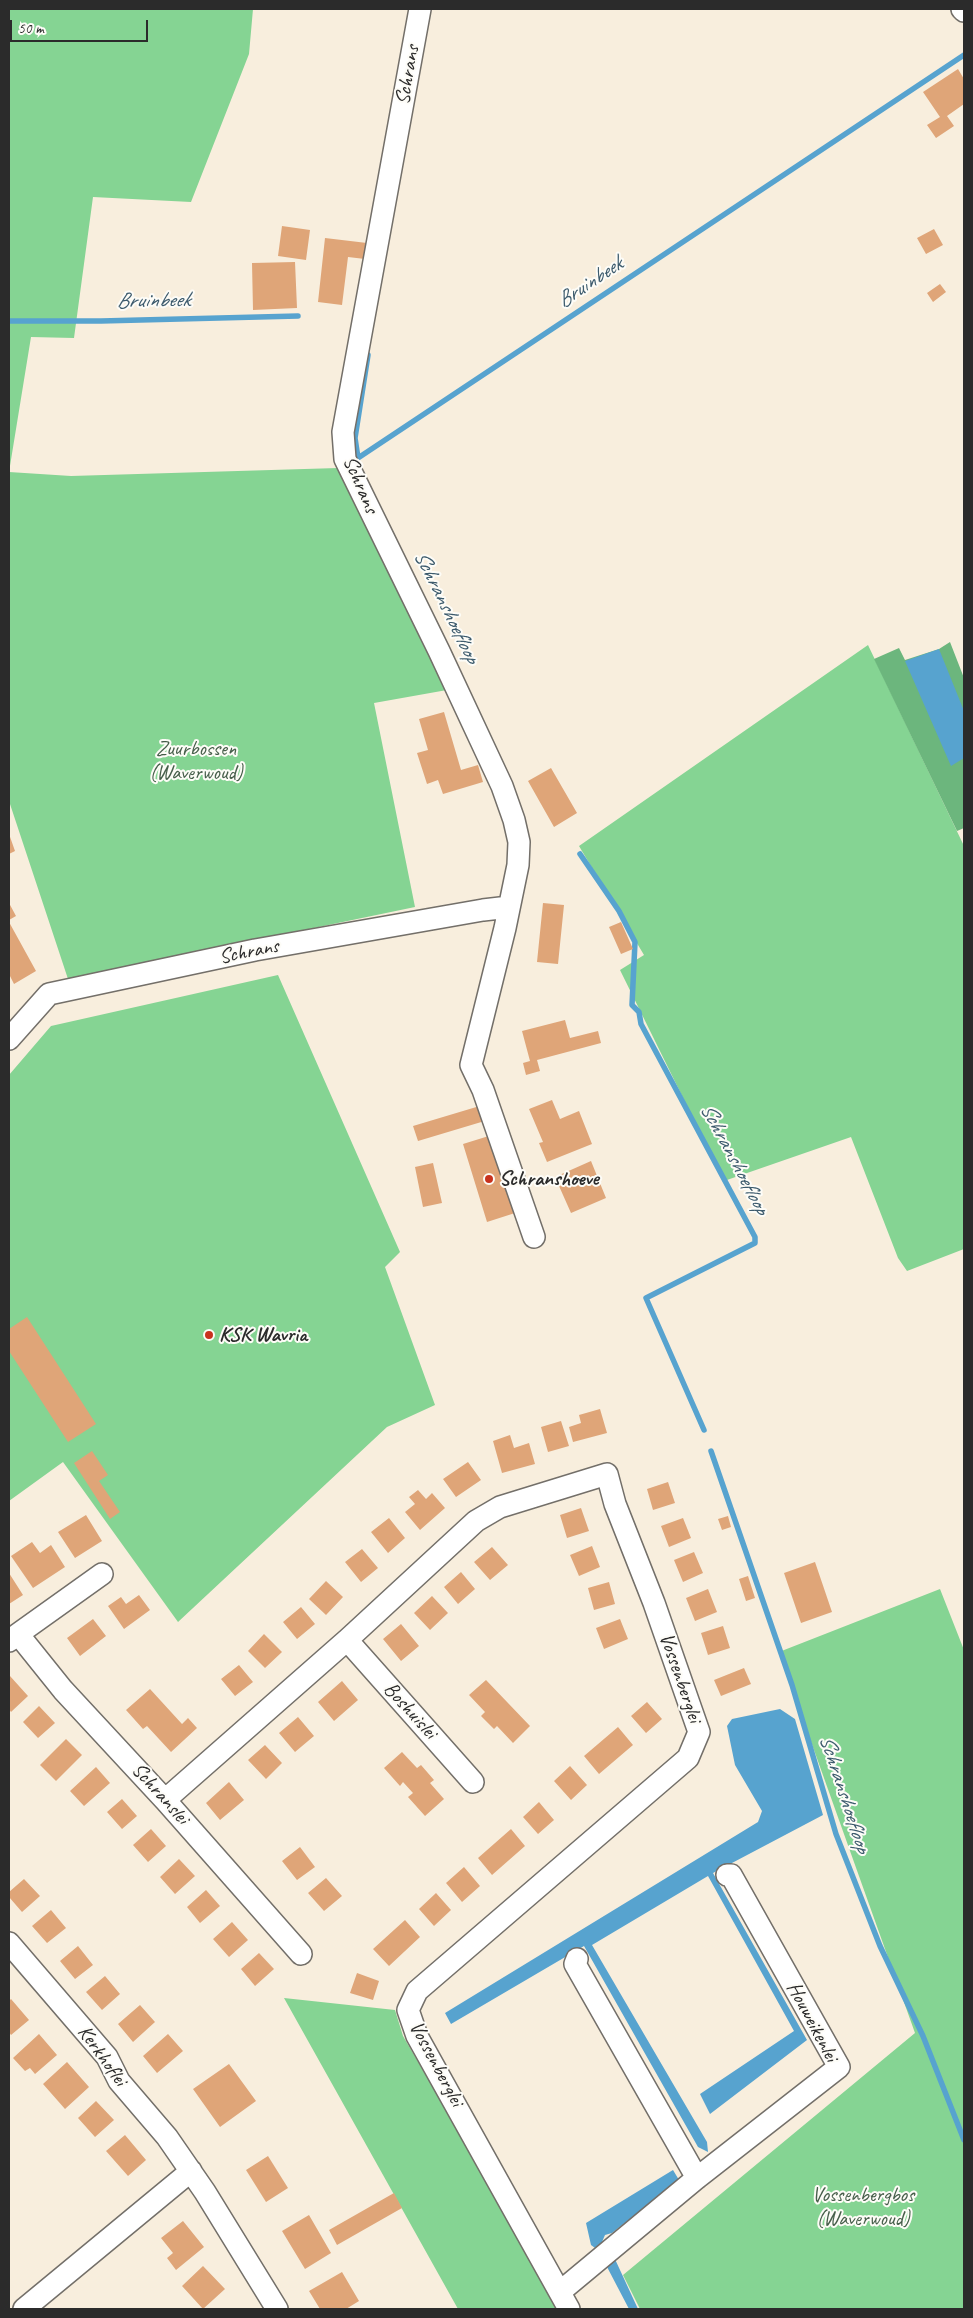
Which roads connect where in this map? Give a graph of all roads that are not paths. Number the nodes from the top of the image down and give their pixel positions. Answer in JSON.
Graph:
{"nodes":[{"id":1,"x":420,"y":9,"type":"edge"},
{"id":2,"x":509,"y":907,"type":"junction"},
{"id":3,"x":9,"y":1038,"type":"edge"},
{"id":4,"x":534,"y":1237,"type":"dead end"},
{"id":5,"x":102,"y":1574,"type":"dead end"},
{"id":6,"x":14,"y":1638,"type":"edge"},
{"id":7,"x":348,"y":1640,"type":"junction"},
{"id":8,"x":473,"y":1782,"type":"dead end"},
{"id":9,"x":165,"y":1800,"type":"junction"},
{"id":10,"x":727,"y":1875,"type":"dead end"},
{"id":11,"x":9,"y":1943,"type":"edge"},
{"id":12,"x":302,"y":1954,"type":"dead end"},
{"id":13,"x":577,"y":1959,"type":"dead end"},
{"id":14,"x":191,"y":2171,"type":"junction"},
{"id":15,"x":697,"y":2178,"type":"junction"},
{"id":16,"x":565,"y":2300,"type":"edge"},
{"id":17,"x":24,"y":2309,"type":"edge"},
{"id":18,"x":277,"y":2309,"type":"edge"}],
"edges":[{"from":1,"to":2,"type":"street","name":"Schrans"},
{"from":2,"to":3,"type":"street","name":"Schrans"},
{"from":2,"to":4,"type":"street","name":"Schrans"},
{"from":5,"to":6,"type":"street","name":"Schranslei"},
{"from":6,"to":9,"type":"street","name":"Schranslei"},
{"from":7,"to":8,"type":"street","name":"Boshuislei"},
{"from":7,"to":9,"type":"street","name":"Vossenberglei"},
{"from":7,"to":16,"type":"street","name":"Vossenberglei"},
{"from":9,"to":12,"type":"street","name":"Schranslei"},
{"from":10,"to":15,"type":"street","name":"Houweikenlei"},
{"from":11,"to":14,"type":"street","name":"Kerkhoflei"},
{"from":13,"to":15,"type":"street"},
{"from":14,"to":17,"type":"street"},
{"from":14,"to":18,"type":"street","name":"Kerkhoflei"},
{"from":15,"to":16,"type":"street","name":"Houweikenlei"}]}
